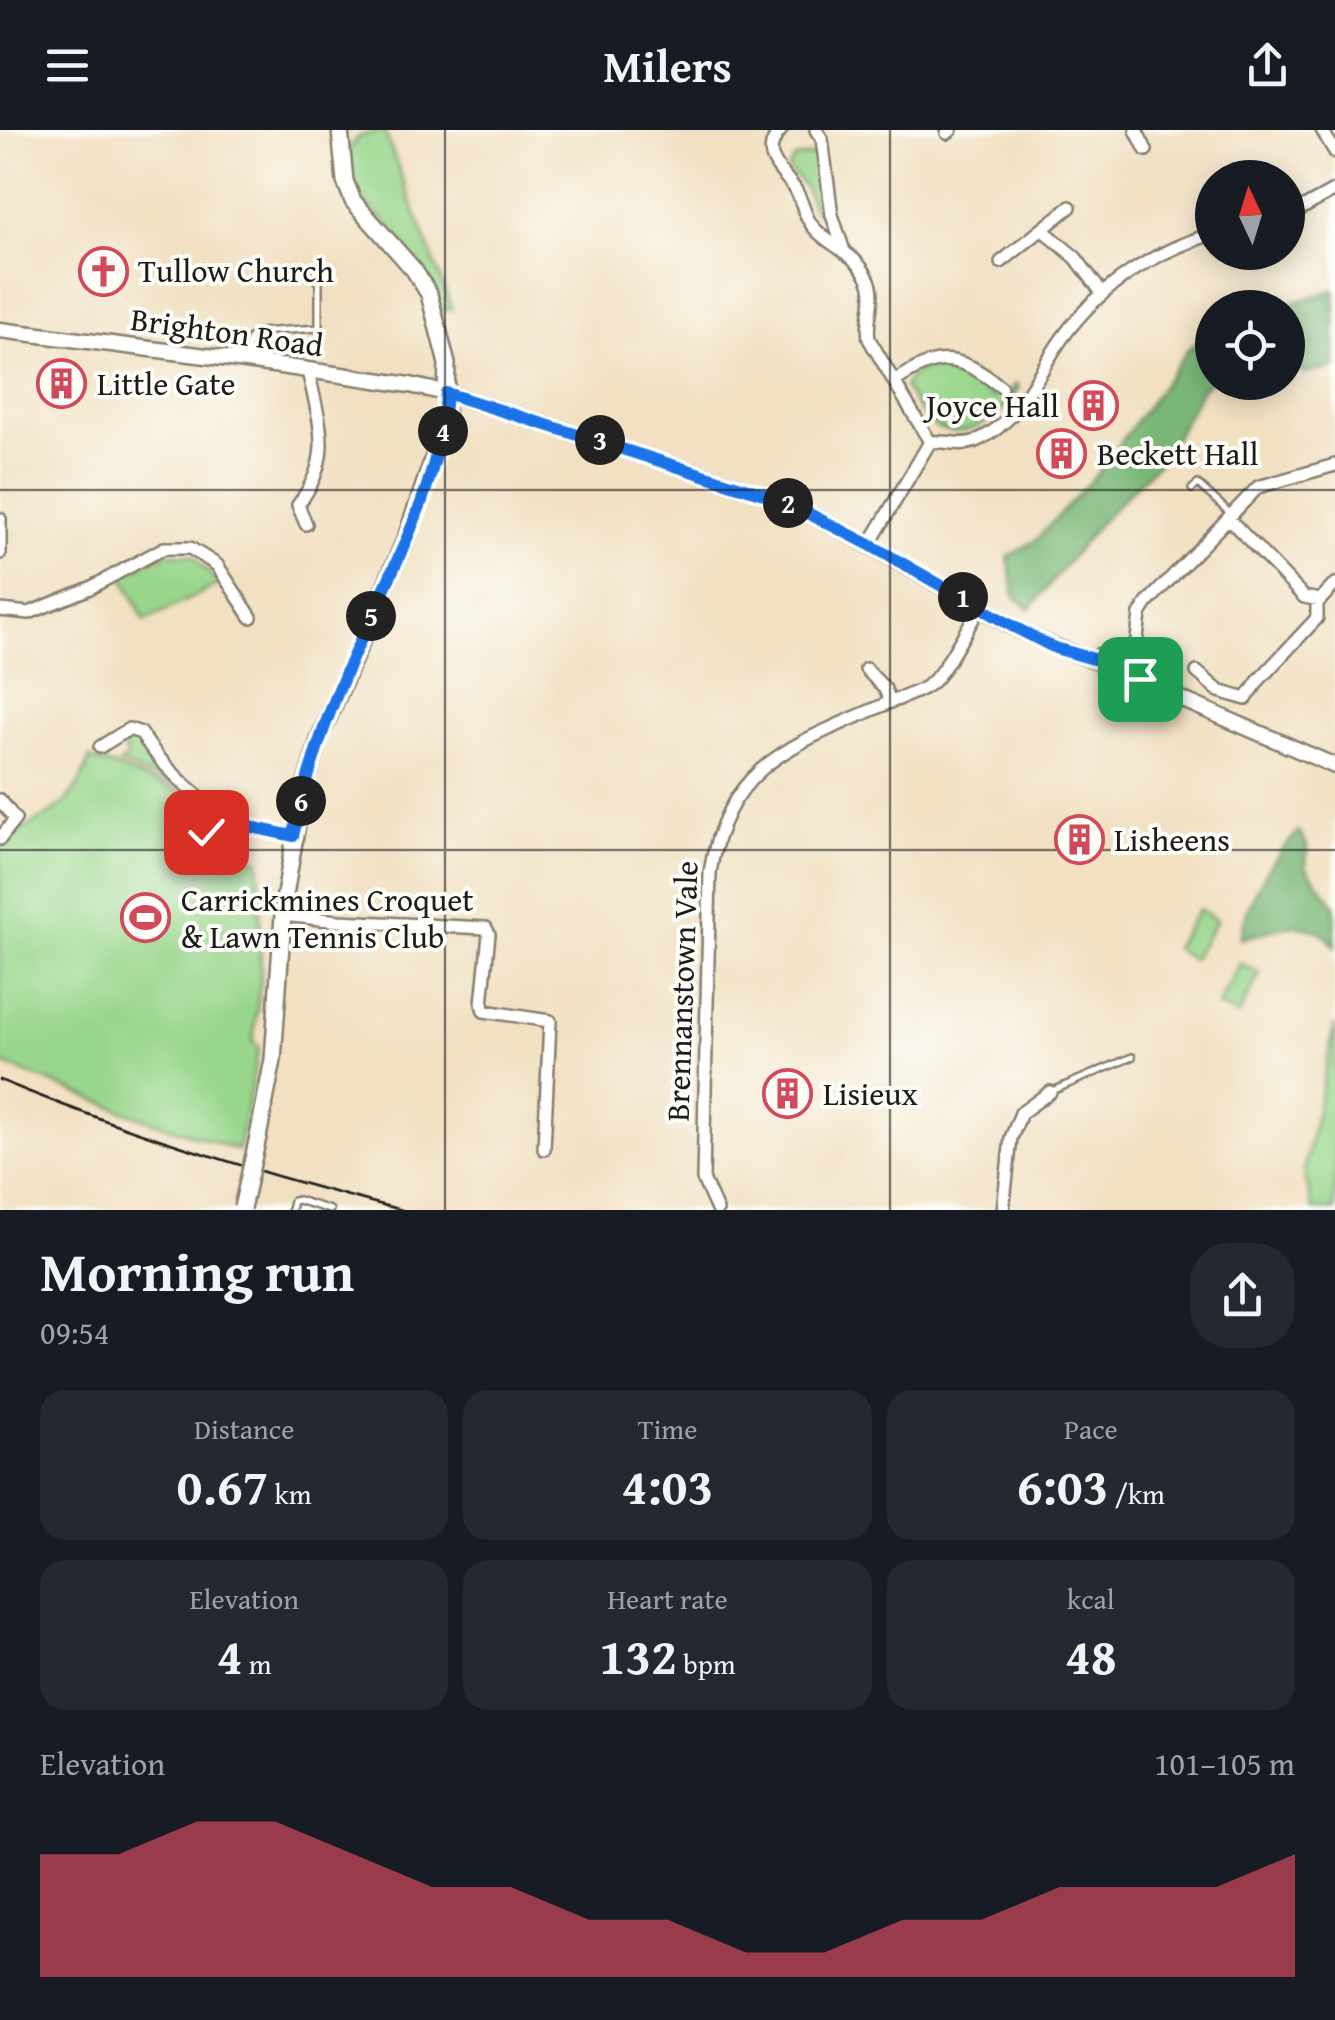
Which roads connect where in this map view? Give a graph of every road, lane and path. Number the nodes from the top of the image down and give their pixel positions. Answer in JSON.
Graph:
{"nodes":[{"id":1,"x":340,"y":130,"type":"edge"},
{"id":2,"x":781,"y":130,"type":"edge"},
{"id":3,"x":816,"y":130,"type":"edge"},
{"id":4,"x":1136,"y":130,"type":"edge"},
{"id":5,"x":1322,"y":130,"type":"edge"},
{"id":6,"x":1146,"y":150,"type":"dead end"},
{"id":7,"x":1335,"y":152,"type":"edge"},
{"id":8,"x":1335,"y":190,"type":"edge"},
{"id":9,"x":1070,"y":207,"type":"dead end"},
{"id":10,"x":1305,"y":207,"type":"edge"},
{"id":11,"x":1044,"y":231,"type":"junction"},
{"id":12,"x":1195,"y":241,"type":"edge"},
{"id":13,"x":843,"y":248,"type":"junction"},
{"id":14,"x":1001,"y":262,"type":"dead end"},
{"id":15,"x":308,"y":272,"type":"dead end"},
{"id":16,"x":1102,"y":293,"type":"junction"},
{"id":17,"x":0,"y":330,"type":"edge"},
{"id":18,"x":246,"y":361,"type":"junction"},
{"id":19,"x":308,"y":371,"type":"junction"},
{"id":20,"x":894,"y":382,"type":"junction"},
{"id":21,"x":1001,"y":387,"type":"dead end"},
{"id":22,"x":446,"y":393,"type":"junction"},
{"id":23,"x":930,"y":442,"type":"junction"},
{"id":24,"x":1335,"y":465,"type":"edge"},
{"id":25,"x":1192,"y":488,"type":"dead end"},
{"id":26,"x":1230,"y":517,"type":"junction"},
{"id":27,"x":0,"y":519,"type":"edge"},
{"id":28,"x":306,"y":524,"type":"dead end"},
{"id":29,"x":870,"y":545,"type":"junction"},
{"id":30,"x":0,"y":553,"type":"edge"},
{"id":31,"x":1335,"y":584,"type":"edge"},
{"id":32,"x":1317,"y":600,"type":"junction"},
{"id":33,"x":981,"y":606,"type":"junction"},
{"id":34,"x":0,"y":610,"type":"edge"},
{"id":35,"x":250,"y":617,"type":"dead end"},
{"id":36,"x":1136,"y":647,"type":"junction"},
{"id":37,"x":1120,"y":662,"type":"junction"},
{"id":38,"x":866,"y":668,"type":"dead end"},
{"id":39,"x":1148,"y":672,"type":"junction"},
{"id":40,"x":1197,"y":672,"type":"dead end"},
{"id":41,"x":890,"y":702,"type":"junction"},
{"id":42,"x":100,"y":747,"type":"dead end"},
{"id":43,"x":1335,"y":766,"type":"edge"},
{"id":44,"x":0,"y":800,"type":"edge"},
{"id":45,"x":216,"y":809,"type":"junction"},
{"id":46,"x":293,"y":836,"type":"junction"},
{"id":47,"x":0,"y":839,"type":"edge"},
{"id":48,"x":176,"y":839,"type":"dead end"},
{"id":49,"x":284,"y":916,"type":"junction"},
{"id":50,"x":1132,"y":1057,"type":"dead end"},
{"id":51,"x":1050,"y":1092,"type":"joint"},
{"id":52,"x":544,"y":1149,"type":"dead end"},
{"id":53,"x":242,"y":1209,"type":"edge"},
{"id":54,"x":291,"y":1210,"type":"edge"},
{"id":55,"x":330,"y":1210,"type":"edge"},
{"id":56,"x":716,"y":1210,"type":"edge"},
{"id":57,"x":1004,"y":1210,"type":"edge"}],
"edges":[{"from":1,"to":22,"type":"main road"},
{"from":2,"to":13,"type":"street"},
{"from":3,"to":13,"type":"street"},
{"from":4,"to":6,"type":"street"},
{"from":5,"to":7,"type":"street"},
{"from":8,"to":10,"type":"street"},
{"from":9,"to":11,"type":"street"},
{"from":11,"to":14,"type":"street"},
{"from":11,"to":16,"type":"street"},
{"from":12,"to":16,"type":"street"},
{"from":13,"to":20,"type":"street"},
{"from":15,"to":18,"type":"lane"},
{"from":16,"to":23,"type":"street"},
{"from":17,"to":18,"type":"street","name":"Brighton Road"},
{"from":18,"to":19,"type":"street","name":"Brighton Road"},
{"from":19,"to":22,"type":"street","name":"Brighton Road"},
{"from":19,"to":28,"type":"street"},
{"from":20,"to":21,"type":"street"},
{"from":20,"to":23,"type":"street"},
{"from":22,"to":29,"type":"street","name":"Brighton Road"},
{"from":22,"to":46,"type":"main road"},
{"from":23,"to":29,"type":"street"},
{"from":24,"to":26,"type":"street"},
{"from":25,"to":26,"type":"lane"},
{"from":26,"to":32,"type":"street"},
{"from":26,"to":36,"type":"street"},
{"from":27,"to":30,"type":"street"},
{"from":29,"to":33,"type":"street","name":"Brighton Road"},
{"from":31,"to":32,"type":"street"},
{"from":32,"to":40,"type":"street"},
{"from":33,"to":37,"type":"street","name":"Brighton Road"},
{"from":33,"to":41,"type":"street","name":"Brennanstown Vale"},
{"from":34,"to":35,"type":"street"},
{"from":36,"to":37,"type":"street"},
{"from":36,"to":39,"type":"street"},
{"from":37,"to":39,"type":"street"},
{"from":38,"to":41,"type":"street"},
{"from":39,"to":43,"type":"street"},
{"from":41,"to":56,"type":"street","name":"Brennanstown Vale"},
{"from":42,"to":45,"type":"street"},
{"from":44,"to":47,"type":"street"},
{"from":45,"to":46,"type":"street"},
{"from":45,"to":48,"type":"lane"},
{"from":46,"to":49,"type":"main road"},
{"from":49,"to":52,"type":"street"},
{"from":49,"to":53,"type":"main road","bridge":true},
{"from":50,"to":51,"type":"lane"},
{"from":51,"to":57,"type":"street"},
{"from":54,"to":55,"type":"lane"}]}
